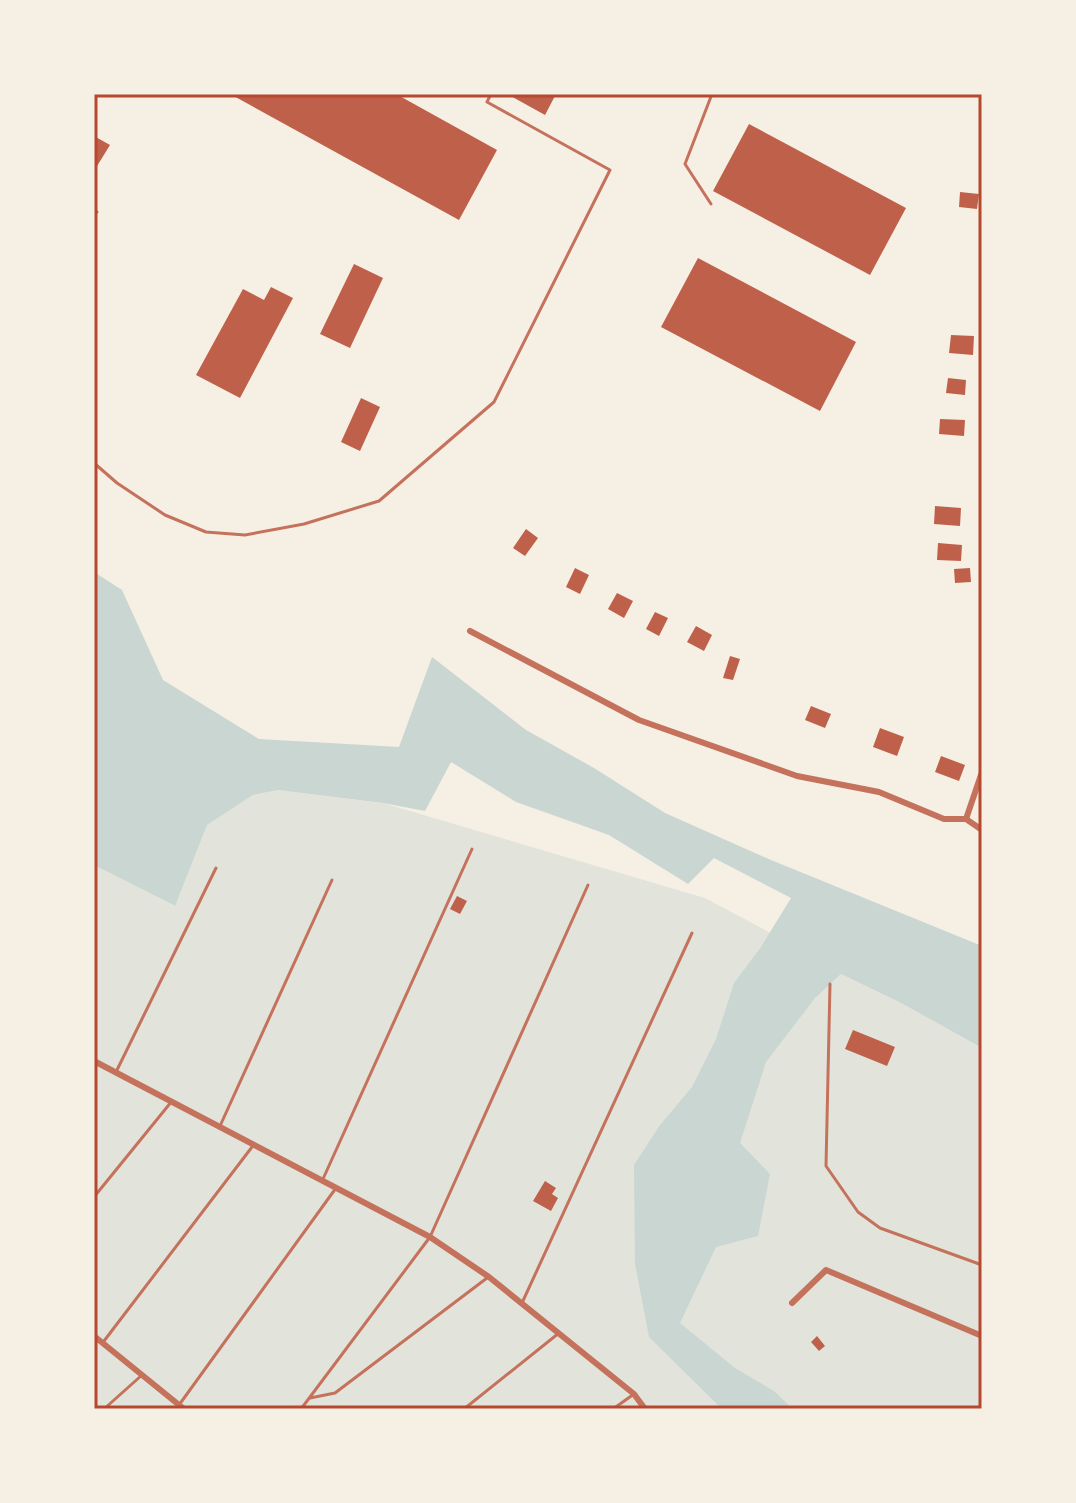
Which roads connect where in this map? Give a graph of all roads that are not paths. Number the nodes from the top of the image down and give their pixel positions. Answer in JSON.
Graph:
{"nodes":[{"id":1,"x":491,"y":94,"type":"edge"},
{"id":2,"x":712,"y":94,"type":"edge"},
{"id":3,"x":711,"y":204,"type":"dead end"},
{"id":4,"x":94,"y":463,"type":"edge"},
{"id":5,"x":470,"y":631,"type":"dead end"},
{"id":6,"x":982,"y":772,"type":"edge"},
{"id":7,"x":966,"y":819,"type":"junction"},
{"id":8,"x":982,"y":830,"type":"edge"},
{"id":9,"x":472,"y":849,"type":"dead end"},
{"id":10,"x":216,"y":868,"type":"dead end"},
{"id":11,"x":332,"y":880,"type":"dead end"},
{"id":12,"x":588,"y":885,"type":"dead end"},
{"id":13,"x":692,"y":933,"type":"dead end"},
{"id":14,"x":830,"y":984,"type":"dead end"},
{"id":15,"x":94,"y":1061,"type":"edge"},
{"id":16,"x":116,"y":1072,"type":"junction"},
{"id":17,"x":172,"y":1101,"type":"junction"},
{"id":18,"x":220,"y":1126,"type":"junction"},
{"id":19,"x":255,"y":1144,"type":"junction"},
{"id":20,"x":323,"y":1179,"type":"junction"},
{"id":21,"x":337,"y":1186,"type":"junction"},
{"id":22,"x":94,"y":1197,"type":"edge"},
{"id":23,"x":430,"y":1237,"type":"junction"},
{"id":24,"x":982,"y":1265,"type":"edge"},
{"id":25,"x":489,"y":1277,"type":"junction"},
{"id":26,"x":522,"y":1303,"type":"junction"},
{"id":27,"x":792,"y":1303,"type":"dead end"},
{"id":28,"x":559,"y":1333,"type":"junction"},
{"id":29,"x":94,"y":1336,"type":"edge"},
{"id":30,"x":982,"y":1336,"type":"edge"},
{"id":31,"x":103,"y":1343,"type":"junction"},
{"id":32,"x":142,"y":1375,"type":"junction"},
{"id":33,"x":634,"y":1394,"type":"junction"},
{"id":34,"x":310,"y":1398,"type":"junction"},
{"id":35,"x":181,"y":1407,"type":"edge"},
{"id":36,"x":104,"y":1409,"type":"edge"},
{"id":37,"x":301,"y":1409,"type":"edge"},
{"id":38,"x":464,"y":1409,"type":"edge"},
{"id":39,"x":613,"y":1409,"type":"edge"},
{"id":40,"x":645,"y":1409,"type":"edge"}],
"edges":[{"from":1,"to":4,"type":"lane"},
{"from":2,"to":3,"type":"lane"},
{"from":5,"to":7,"type":"street"},
{"from":6,"to":7,"type":"street"},
{"from":7,"to":8,"type":"street"},
{"from":9,"to":20,"type":"lane"},
{"from":10,"to":16,"type":"lane"},
{"from":11,"to":18,"type":"lane"},
{"from":12,"to":23,"type":"lane"},
{"from":13,"to":26,"type":"lane"},
{"from":14,"to":24,"type":"lane"},
{"from":15,"to":16,"type":"street"},
{"from":16,"to":17,"type":"street"},
{"from":17,"to":18,"type":"street"},
{"from":17,"to":22,"type":"lane"},
{"from":18,"to":19,"type":"street"},
{"from":19,"to":20,"type":"street"},
{"from":19,"to":31,"type":"lane"},
{"from":20,"to":21,"type":"street"},
{"from":21,"to":23,"type":"street"},
{"from":21,"to":35,"type":"lane"},
{"from":23,"to":25,"type":"street"},
{"from":23,"to":34,"type":"lane"},
{"from":25,"to":26,"type":"street"},
{"from":25,"to":34,"type":"lane"},
{"from":26,"to":28,"type":"street"},
{"from":27,"to":30,"type":"street"},
{"from":28,"to":33,"type":"street"},
{"from":28,"to":38,"type":"lane"},
{"from":29,"to":31,"type":"street"},
{"from":31,"to":32,"type":"street"},
{"from":32,"to":35,"type":"street"},
{"from":32,"to":36,"type":"lane"},
{"from":33,"to":39,"type":"lane"},
{"from":33,"to":40,"type":"street"},
{"from":34,"to":37,"type":"lane"}]}
